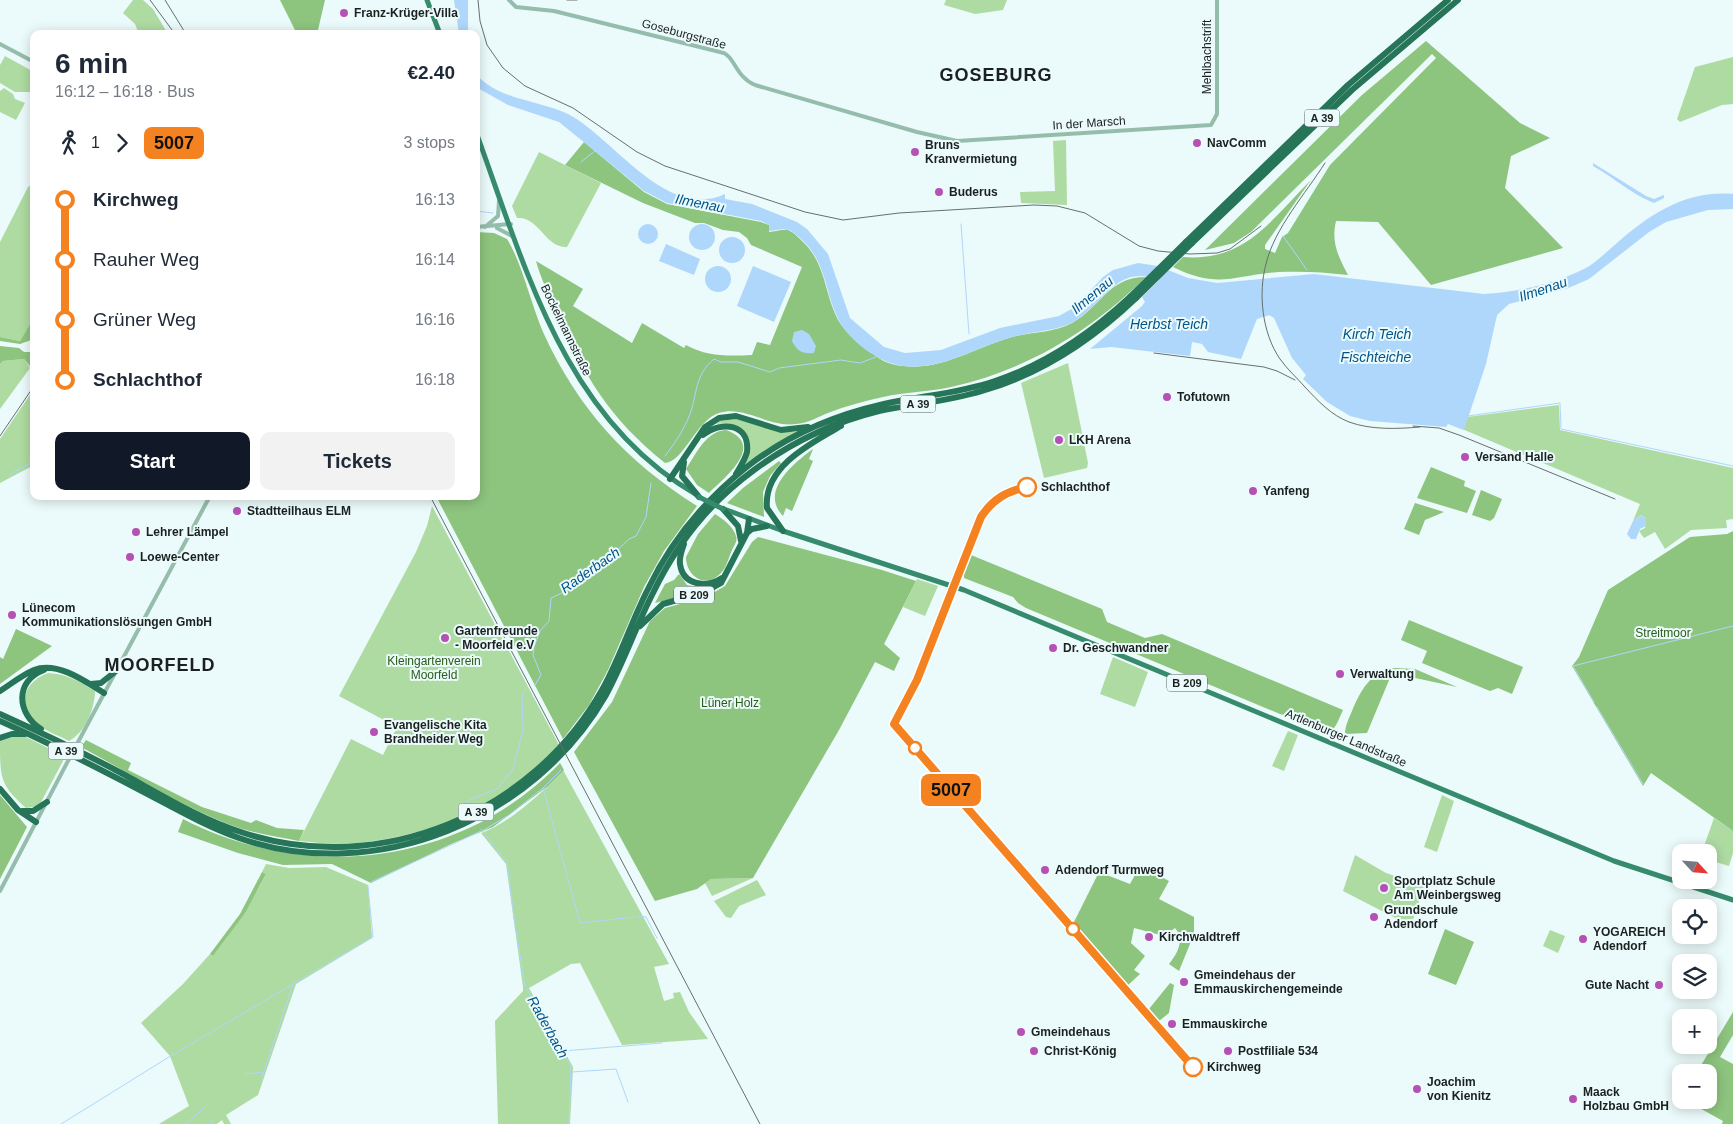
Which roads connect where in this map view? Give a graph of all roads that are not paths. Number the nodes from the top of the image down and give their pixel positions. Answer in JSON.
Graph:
{"nodes":[{"id":1,"x":427,"y":0,"type":"edge"},
{"id":2,"x":1217,"y":0,"type":"edge"},
{"id":3,"x":1448,"y":0,"type":"edge"},
{"id":4,"x":1458,"y":0,"type":"edge"},
{"id":5,"x":510,"y":1,"type":"edge"},
{"id":6,"x":438,"y":30,"type":"edge"},
{"id":7,"x":0,"y":44,"type":"edge"},
{"id":8,"x":30,"y":60,"type":"edge"},
{"id":9,"x":1217,"y":114,"type":"joint"},
{"id":10,"x":955,"y":141,"type":"joint"},
{"id":11,"x":480,"y":143,"type":"edge"},
{"id":12,"x":499,"y":194,"type":"junction"},
{"id":13,"x":511,"y":224,"type":"junction"},
{"id":14,"x":480,"y":227,"type":"edge"},
{"id":15,"x":485,"y":227,"type":"junction"},
{"id":16,"x":495,"y":227,"type":"junction"},
{"id":17,"x":517,"y":241,"type":"junction"},
{"id":18,"x":1189,"y":242,"type":"junction"},
{"id":19,"x":1133,"y":298,"type":"junction"},
{"id":20,"x":855,"y":418,"type":"junction"},
{"id":21,"x":820,"y":424,"type":"junction"},
{"id":22,"x":698,"y":438,"type":"junction"},
{"id":23,"x":686,"y":456,"type":"junction"},
{"id":24,"x":734,"y":478,"type":"junction"},
{"id":25,"x":670,"y":479,"type":"junction"},
{"id":26,"x":699,"y":496,"type":"junction"},
{"id":27,"x":208,"y":500,"type":"edge"},
{"id":28,"x":723,"y":509,"type":"junction"},
{"id":29,"x":749,"y":519,"type":"junction"},
{"id":30,"x":767,"y":526,"type":"junction"},
{"id":31,"x":783,"y":531,"type":"junction"},
{"id":32,"x":746,"y":533,"type":"junction"},
{"id":33,"x":685,"y":539,"type":"junction"},
{"id":34,"x":741,"y":544,"type":"junction"},
{"id":35,"x":728,"y":572,"type":"junction"},
{"id":36,"x":632,"y":640,"type":"junction"},
{"id":37,"x":48,"y":668,"type":"junction"},
{"id":38,"x":116,"y":671,"type":"junction"},
{"id":39,"x":88,"y":683,"type":"junction"},
{"id":40,"x":0,"y":690,"type":"edge"},
{"id":41,"x":104,"y":692,"type":"junction"},
{"id":42,"x":0,"y":714,"type":"edge"},
{"id":43,"x":0,"y":721,"type":"edge"},
{"id":44,"x":30,"y":734,"type":"junction"},
{"id":45,"x":0,"y":738,"type":"edge"},
{"id":46,"x":54,"y":739,"type":"junction"},
{"id":47,"x":0,"y":788,"type":"edge"},
{"id":48,"x":47,"y":802,"type":"junction"},
{"id":49,"x":18,"y":810,"type":"junction"},
{"id":50,"x":36,"y":822,"type":"junction"},
{"id":51,"x":0,"y":891,"type":"edge"},
{"id":52,"x":1733,"y":900,"type":"edge"}],
"edges":[{"from":1,"to":6,"type":"main road"},
{"from":2,"to":9,"type":"street","name":"Mehlbachstrift"},
{"from":3,"to":18,"type":"highway","number":"A 39"},
{"from":4,"to":18,"type":"highway","number":"A 39"},
{"from":5,"to":10,"type":"street","name":"Goseburgstraße"},
{"from":7,"to":8,"type":"street"},
{"from":9,"to":10,"type":"street","name":"In der Marsch"},
{"from":11,"to":12,"type":"main road","name":"Bockelmannstraße"},
{"from":12,"to":13,"type":"main road","name":"Bockelmannstraße"},
{"from":12,"to":15,"type":"street"},
{"from":13,"to":16,"type":"street"},
{"from":13,"to":17,"type":"main road","name":"Bockelmannstraße"},
{"from":14,"to":15,"type":"street"},
{"from":15,"to":16,"type":"street"},
{"from":16,"to":17,"type":"street"},
{"from":17,"to":25,"type":"main road","name":"Bockelmannstraße"},
{"from":18,"to":19,"type":"highway","number":"A 39","bridge":true},
{"from":19,"to":20,"type":"highway","number":"A 39"},
{"from":19,"to":21,"type":"highway","number":"A 39"},
{"from":20,"to":31,"type":"highway"},
{"from":20,"to":33,"type":"highway","number":"A 39"},
{"from":21,"to":22,"type":"highway"},
{"from":21,"to":24,"type":"highway","number":"A 39"},
{"from":22,"to":23,"type":"highway"},
{"from":22,"to":24,"type":"highway","number":"A 39"},
{"from":23,"to":25,"type":"highway"},
{"from":23,"to":26,"type":"highway"},
{"from":24,"to":46,"type":"highway","number":"A 39"},
{"from":25,"to":26,"type":"main road","name":"Bockelmannstraße","number":"B 209"},
{"from":26,"to":28,"type":"main road","name":"Bockelmannstraße","number":"B 209","bridge":true},
{"from":27,"to":38,"type":"street"},
{"from":28,"to":29,"type":"main road","number":"B 209"},
{"from":28,"to":34,"type":"highway"},
{"from":29,"to":30,"type":"main road","number":"B 209"},
{"from":29,"to":32,"type":"highway"},
{"from":30,"to":31,"type":"main road","number":"B 209"},
{"from":30,"to":32,"type":"highway"},
{"from":31,"to":52,"type":"main road","name":"Artlenburger Landstraße","number":"B 209"},
{"from":32,"to":34,"type":"highway","number":"B 209"},
{"from":33,"to":35,"type":"highway"},
{"from":33,"to":36,"type":"highway","number":"A 39"},
{"from":34,"to":35,"type":"highway","number":"B 209"},
{"from":35,"to":36,"type":"highway","number":"B 209"},
{"from":36,"to":44,"type":"highway","number":"A 39"},
{"from":37,"to":39,"type":"highway"},
{"from":37,"to":40,"type":"highway"},
{"from":37,"to":46,"type":"highway"},
{"from":38,"to":39,"type":"highway"},
{"from":38,"to":41,"type":"street"},
{"from":39,"to":41,"type":"highway"},
{"from":41,"to":48,"type":"street","bridge":true},
{"from":42,"to":46,"type":"highway","number":"A 39"},
{"from":43,"to":44,"type":"highway","number":"A 39"},
{"from":44,"to":45,"type":"highway"},
{"from":47,"to":49,"type":"highway"},
{"from":48,"to":49,"type":"highway"},
{"from":48,"to":50,"type":"street"},
{"from":49,"to":50,"type":"highway"},
{"from":50,"to":51,"type":"street"}]}
